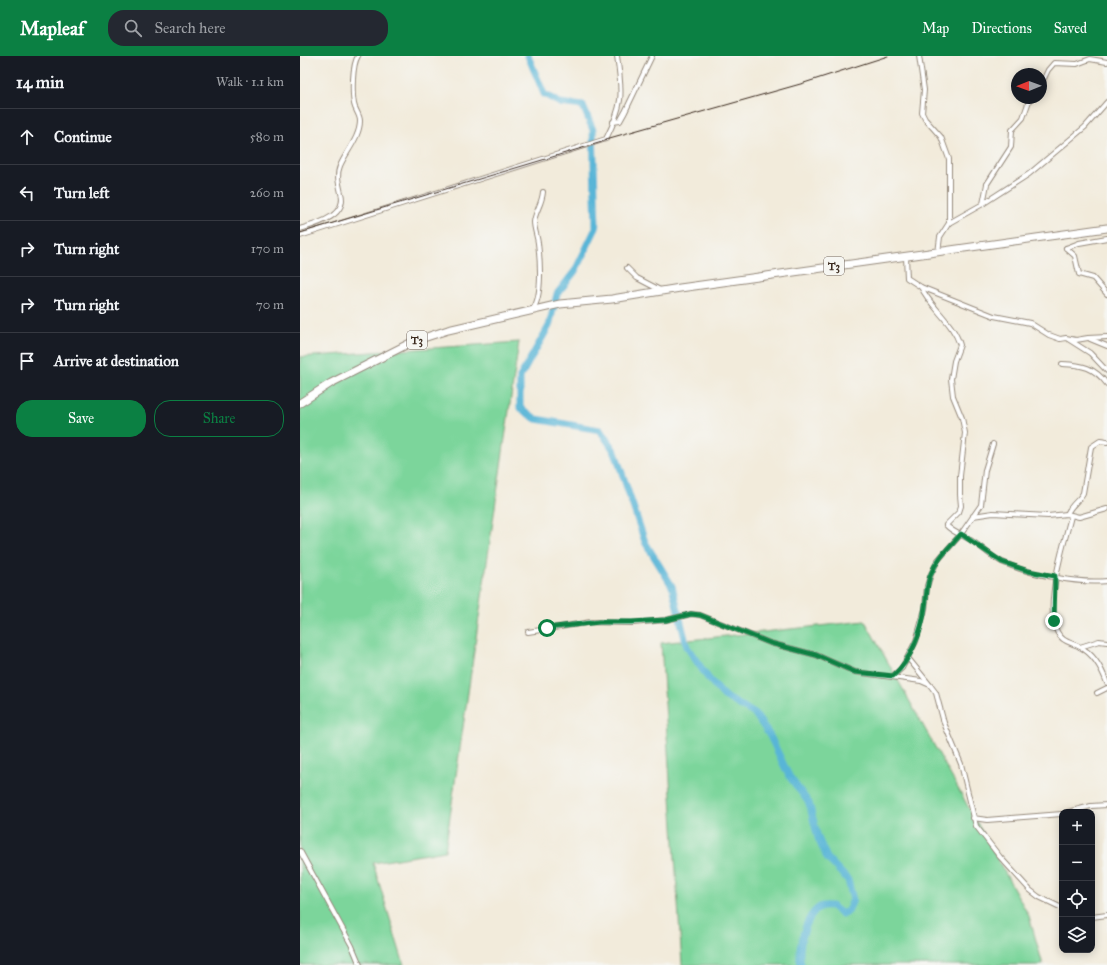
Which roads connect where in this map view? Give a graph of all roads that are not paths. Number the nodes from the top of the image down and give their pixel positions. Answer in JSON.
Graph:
{"nodes":[{"id":1,"x":358,"y":56,"type":"edge"},
{"id":2,"x":617,"y":56,"type":"edge"},
{"id":3,"x":652,"y":56,"type":"edge"},
{"id":4,"x":919,"y":56,"type":"edge"},
{"id":5,"x":1106,"y":56,"type":"edge"},
{"id":6,"x":1107,"y":61,"type":"edge"},
{"id":7,"x":1047,"y":72,"type":"edge"},
{"id":8,"x":1107,"y":102,"type":"edge"},
{"id":9,"x":1028,"y":104,"type":"edge"},
{"id":10,"x":613,"y":122,"type":"junction"},
{"id":11,"x":543,"y":192,"type":"dead end"},
{"id":12,"x":983,"y":204,"type":"junction"},
{"id":13,"x":949,"y":223,"type":"junction"},
{"id":14,"x":1107,"y":228,"type":"edge"},
{"id":15,"x":300,"y":229,"type":"edge"},
{"id":16,"x":300,"y":236,"type":"edge"},
{"id":17,"x":1107,"y":238,"type":"edge"},
{"id":18,"x":938,"y":252,"type":"junction"},
{"id":19,"x":906,"y":257,"type":"junction"},
{"id":20,"x":627,"y":268,"type":"dead end"},
{"id":21,"x":921,"y":287,"type":"junction"},
{"id":22,"x":665,"y":290,"type":"junction"},
{"id":23,"x":1107,"y":294,"type":"edge"},
{"id":24,"x":531,"y":311,"type":"junction"},
{"id":25,"x":1107,"y":337,"type":"edge"},
{"id":26,"x":1066,"y":338,"type":"junction"},
{"id":27,"x":1088,"y":338,"type":"junction"},
{"id":28,"x":1107,"y":346,"type":"edge"},
{"id":29,"x":1062,"y":364,"type":"dead end"},
{"id":30,"x":1107,"y":371,"type":"edge"},
{"id":31,"x":1107,"y":384,"type":"edge"},
{"id":32,"x":300,"y":403,"type":"edge"},
{"id":33,"x":1107,"y":442,"type":"edge"},
{"id":34,"x":993,"y":444,"type":"dead end"},
{"id":35,"x":1107,"y":509,"type":"edge"},
{"id":36,"x":1069,"y":515,"type":"junction"},
{"id":37,"x":973,"y":516,"type":"junction"},
{"id":38,"x":961,"y":534,"type":"junction"},
{"id":39,"x":1055,"y":576,"type":"junction"},
{"id":40,"x":1107,"y":581,"type":"edge"},
{"id":41,"x":528,"y":632,"type":"dead end"},
{"id":42,"x":1107,"y":642,"type":"edge"},
{"id":43,"x":1080,"y":647,"type":"junction"},
{"id":44,"x":908,"y":658,"type":"junction"},
{"id":45,"x":893,"y":676,"type":"junction"},
{"id":46,"x":1107,"y":681,"type":"edge"},
{"id":47,"x":930,"y":685,"type":"junction"},
{"id":48,"x":1107,"y":688,"type":"edge"},
{"id":49,"x":1096,"y":693,"type":"dead end"},
{"id":50,"x":1107,"y":805,"type":"edge"},
{"id":51,"x":1080,"y":809,"type":"edge"},
{"id":52,"x":1059,"y":814,"type":"edge"},
{"id":53,"x":973,"y":818,"type":"junction"},
{"id":54,"x":300,"y":851,"type":"edge"},
{"id":55,"x":1059,"y":907,"type":"edge"},
{"id":56,"x":1107,"y":915,"type":"edge"},
{"id":57,"x":1095,"y":917,"type":"edge"},
{"id":58,"x":360,"y":965,"type":"edge"}],
"edges":[{"from":1,"to":15,"type":"street"},
{"from":2,"to":10,"type":"street"},
{"from":3,"to":10,"type":"street"},
{"from":4,"to":13,"type":"street"},
{"from":5,"to":6,"type":"street"},
{"from":6,"to":7,"type":"street"},
{"from":8,"to":12,"type":"street"},
{"from":9,"to":12,"type":"street"},
{"from":10,"to":16,"type":"street"},
{"from":11,"to":24,"type":"street"},
{"from":12,"to":13,"type":"street"},
{"from":13,"to":18,"type":"street"},
{"from":14,"to":18,"type":"highway","number":"T3"},
{"from":17,"to":23,"type":"street"},
{"from":18,"to":19,"type":"highway","number":"T3"},
{"from":19,"to":21,"type":"street"},
{"from":19,"to":22,"type":"highway","number":"T3"},
{"from":20,"to":22,"type":"street"},
{"from":21,"to":26,"type":"street"},
{"from":21,"to":38,"type":"street"},
{"from":22,"to":24,"type":"highway","number":"T3"},
{"from":24,"to":32,"type":"highway","number":"T3"},
{"from":25,"to":27,"type":"street"},
{"from":26,"to":27,"type":"street"},
{"from":26,"to":30,"type":"street"},
{"from":27,"to":28,"type":"street"},
{"from":29,"to":31,"type":"street"},
{"from":33,"to":36,"type":"street"},
{"from":34,"to":37,"type":"street"},
{"from":35,"to":36,"type":"street"},
{"from":36,"to":37,"type":"street"},
{"from":36,"to":39,"type":"street"},
{"from":37,"to":38,"type":"street"},
{"from":38,"to":39,"type":"street"},
{"from":38,"to":44,"type":"street"},
{"from":39,"to":40,"type":"street"},
{"from":39,"to":43,"type":"street"},
{"from":41,"to":45,"type":"street"},
{"from":42,"to":43,"type":"street"},
{"from":43,"to":46,"type":"street"},
{"from":44,"to":45,"type":"street"},
{"from":44,"to":47,"type":"street"},
{"from":45,"to":47,"type":"street"},
{"from":47,"to":53,"type":"street"},
{"from":48,"to":49,"type":"street"},
{"from":50,"to":51,"type":"street"},
{"from":52,"to":53,"type":"street"},
{"from":53,"to":55,"type":"street"},
{"from":54,"to":58,"type":"street"},
{"from":56,"to":57,"type":"street"}]}
